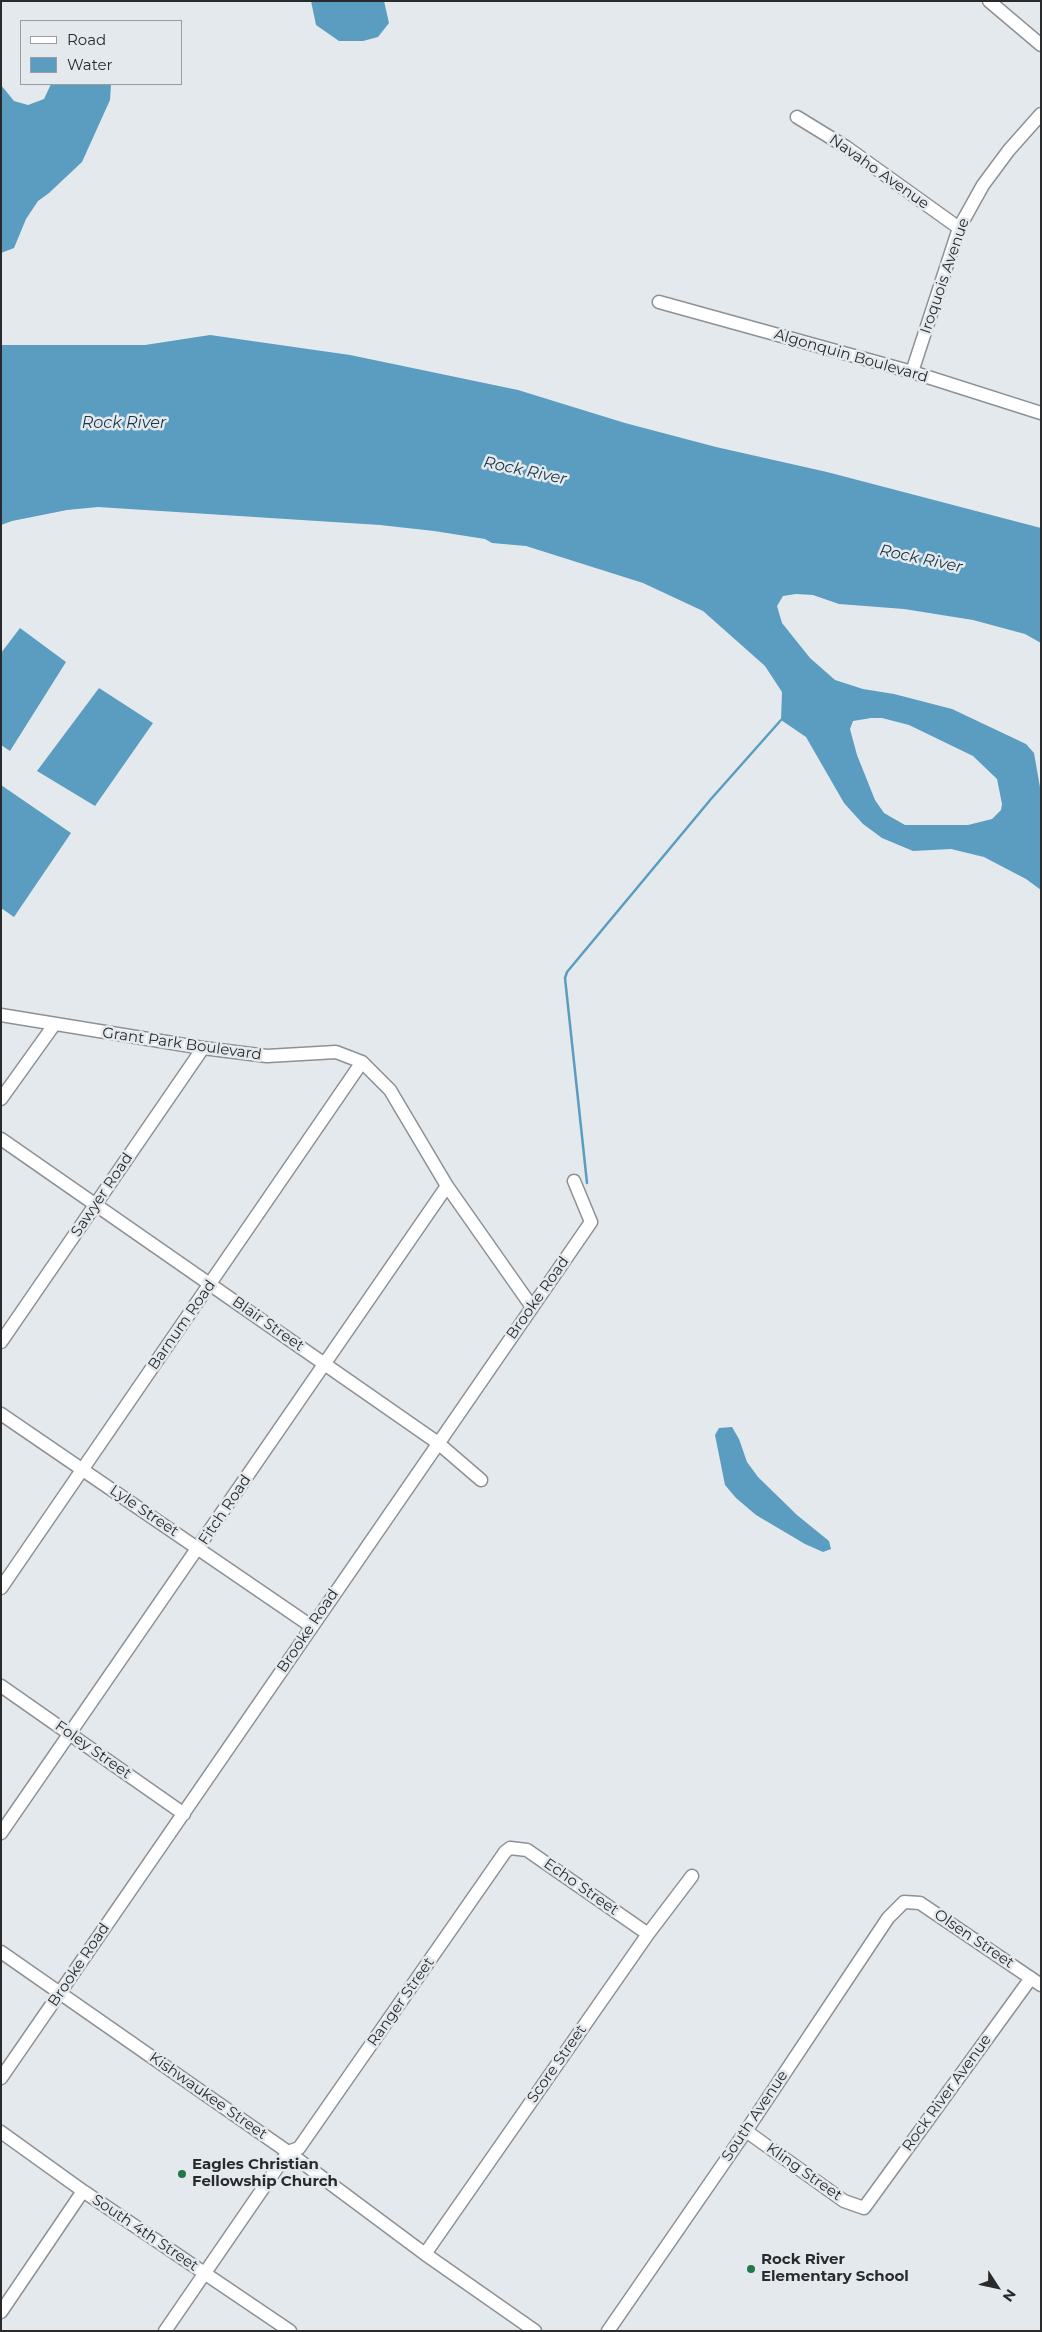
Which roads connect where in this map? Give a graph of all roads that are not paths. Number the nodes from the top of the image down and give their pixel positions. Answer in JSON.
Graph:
{"nodes":[{"id":1,"x":989,"y":1,"type":"edge"},
{"id":2,"x":1041,"y":45,"type":"edge"},
{"id":3,"x":1041,"y":114,"type":"edge"},
{"id":4,"x":797,"y":117,"type":"dead end"},
{"id":5,"x":959,"y":228,"type":"junction"},
{"id":6,"x":659,"y":302,"type":"dead end"},
{"id":7,"x":912,"y":372,"type":"junction"},
{"id":8,"x":1041,"y":413,"type":"edge"},
{"id":9,"x":1,"y":1015,"type":"edge"},
{"id":10,"x":54,"y":1025,"type":"junction"},
{"id":11,"x":203,"y":1048,"type":"junction"},
{"id":12,"x":362,"y":1062,"type":"junction"},
{"id":13,"x":1,"y":1099,"type":"edge"},
{"id":14,"x":1,"y":1139,"type":"edge"},
{"id":15,"x":574,"y":1181,"type":"dead end"},
{"id":16,"x":447,"y":1186,"type":"junction"},
{"id":17,"x":95,"y":1206,"type":"junction"},
{"id":18,"x":210,"y":1285,"type":"junction"},
{"id":19,"x":532,"y":1307,"type":"junction"},
{"id":20,"x":1,"y":1342,"type":"edge"},
{"id":21,"x":325,"y":1364,"type":"junction"},
{"id":22,"x":1,"y":1414,"type":"edge"},
{"id":23,"x":438,"y":1443,"type":"junction"},
{"id":24,"x":83,"y":1469,"type":"junction"},
{"id":25,"x":481,"y":1480,"type":"dead end"},
{"id":26,"x":199,"y":1548,"type":"junction"},
{"id":27,"x":1,"y":1588,"type":"edge"},
{"id":28,"x":311,"y":1626,"type":"junction"},
{"id":29,"x":1,"y":1686,"type":"edge"},
{"id":30,"x":70,"y":1734,"type":"junction"},
{"id":31,"x":184,"y":1814,"type":"junction"},
{"id":32,"x":1,"y":1833,"type":"edge"},
{"id":33,"x":510,"y":1848,"type":"joint"},
{"id":34,"x":692,"y":1876,"type":"dead end"},
{"id":35,"x":904,"y":1902,"type":"joint"},
{"id":36,"x":648,"y":1934,"type":"junction"},
{"id":37,"x":1,"y":1952,"type":"edge"},
{"id":38,"x":1036,"y":1981,"type":"edge"},
{"id":39,"x":60,"y":1993,"type":"junction"},
{"id":40,"x":1,"y":2078,"type":"edge"},
{"id":41,"x":746,"y":2131,"type":"junction"},
{"id":42,"x":1,"y":2132,"type":"edge"},
{"id":43,"x":288,"y":2152,"type":"junction"},
{"id":44,"x":84,"y":2191,"type":"junction"},
{"id":45,"x":864,"y":2208,"type":"joint"},
{"id":46,"x":425,"y":2254,"type":"junction"},
{"id":47,"x":204,"y":2273,"type":"junction"},
{"id":48,"x":1,"y":2312,"type":"edge"},
{"id":49,"x":165,"y":2331,"type":"edge"},
{"id":50,"x":290,"y":2331,"type":"edge"},
{"id":51,"x":535,"y":2331,"type":"edge"},
{"id":52,"x":608,"y":2331,"type":"edge"}],
"edges":[{"from":1,"to":2,"type":"street"},
{"from":3,"to":5,"type":"street","name":"Iroquois Avenue"},
{"from":4,"to":5,"type":"street","name":"Navaho Avenue"},
{"from":5,"to":7,"type":"street","name":"Iroquois Avenue"},
{"from":6,"to":7,"type":"street","name":"Algonquin Boulevard"},
{"from":7,"to":8,"type":"street","name":"Algonquin Boulevard"},
{"from":9,"to":10,"type":"street","name":"Grant Park Boulevard"},
{"from":10,"to":11,"type":"street","name":"Grant Park Boulevard"},
{"from":10,"to":13,"type":"street"},
{"from":11,"to":12,"type":"street","name":"Grant Park Boulevard"},
{"from":11,"to":17,"type":"street","name":"Sawyer Road"},
{"from":12,"to":16,"type":"street","name":"Grant Park Boulevard"},
{"from":12,"to":18,"type":"street","name":"Barnum Road"},
{"from":14,"to":17,"type":"street","name":"Blair Street"},
{"from":15,"to":19,"type":"street","name":"Brooke Road"},
{"from":16,"to":19,"type":"street","name":"Grant Park Boulevard"},
{"from":16,"to":21,"type":"street","name":"Fitch Road"},
{"from":17,"to":18,"type":"street","name":"Blair Street"},
{"from":17,"to":20,"type":"street","name":"Sawyer Road"},
{"from":18,"to":21,"type":"street","name":"Blair Street"},
{"from":18,"to":24,"type":"street","name":"Barnum Road"},
{"from":19,"to":23,"type":"street","name":"Brooke Road"},
{"from":21,"to":23,"type":"street","name":"Blair Street"},
{"from":21,"to":26,"type":"street","name":"Fitch Road"},
{"from":22,"to":24,"type":"street","name":"Lyle Street"},
{"from":23,"to":25,"type":"street","name":"Blair Street"},
{"from":23,"to":28,"type":"street","name":"Brooke Road"},
{"from":24,"to":26,"type":"street","name":"Lyle Street"},
{"from":24,"to":27,"type":"street","name":"Barnum Road"},
{"from":26,"to":28,"type":"street","name":"Lyle Street"},
{"from":26,"to":30,"type":"street","name":"Fitch Road"},
{"from":28,"to":31,"type":"street","name":"Brooke Road"},
{"from":29,"to":30,"type":"street","name":"Foley Street"},
{"from":30,"to":31,"type":"street","name":"Foley Street"},
{"from":30,"to":32,"type":"street","name":"Fitch Road"},
{"from":31,"to":39,"type":"street","name":"Brooke Road"},
{"from":33,"to":36,"type":"street","name":"Echo Street"},
{"from":33,"to":43,"type":"street","name":"Ranger Street"},
{"from":34,"to":36,"type":"street","name":"Score Street"},
{"from":35,"to":38,"type":"street","name":"Olsen Street"},
{"from":35,"to":41,"type":"street","name":"South Avenue"},
{"from":36,"to":46,"type":"street","name":"Score Street"},
{"from":37,"to":39,"type":"street","name":"Kishwaukee Street"},
{"from":38,"to":45,"type":"street","name":"Rock River Avenue"},
{"from":39,"to":40,"type":"street","name":"Brooke Road"},
{"from":39,"to":43,"type":"street","name":"Kishwaukee Street"},
{"from":41,"to":45,"type":"street","name":"Kling Street"},
{"from":41,"to":52,"type":"street","name":"South Avenue"},
{"from":42,"to":44,"type":"street","name":"South 4th Street"},
{"from":43,"to":46,"type":"street","name":"Kishwaukee Street"},
{"from":43,"to":47,"type":"street","name":"Ranger Street"},
{"from":44,"to":47,"type":"street","name":"South 4th Street"},
{"from":44,"to":48,"type":"street"},
{"from":46,"to":51,"type":"street","name":"Kishwaukee Street"},
{"from":47,"to":49,"type":"street","name":"Ranger Street"},
{"from":47,"to":50,"type":"street","name":"South 4th Street"}]}
